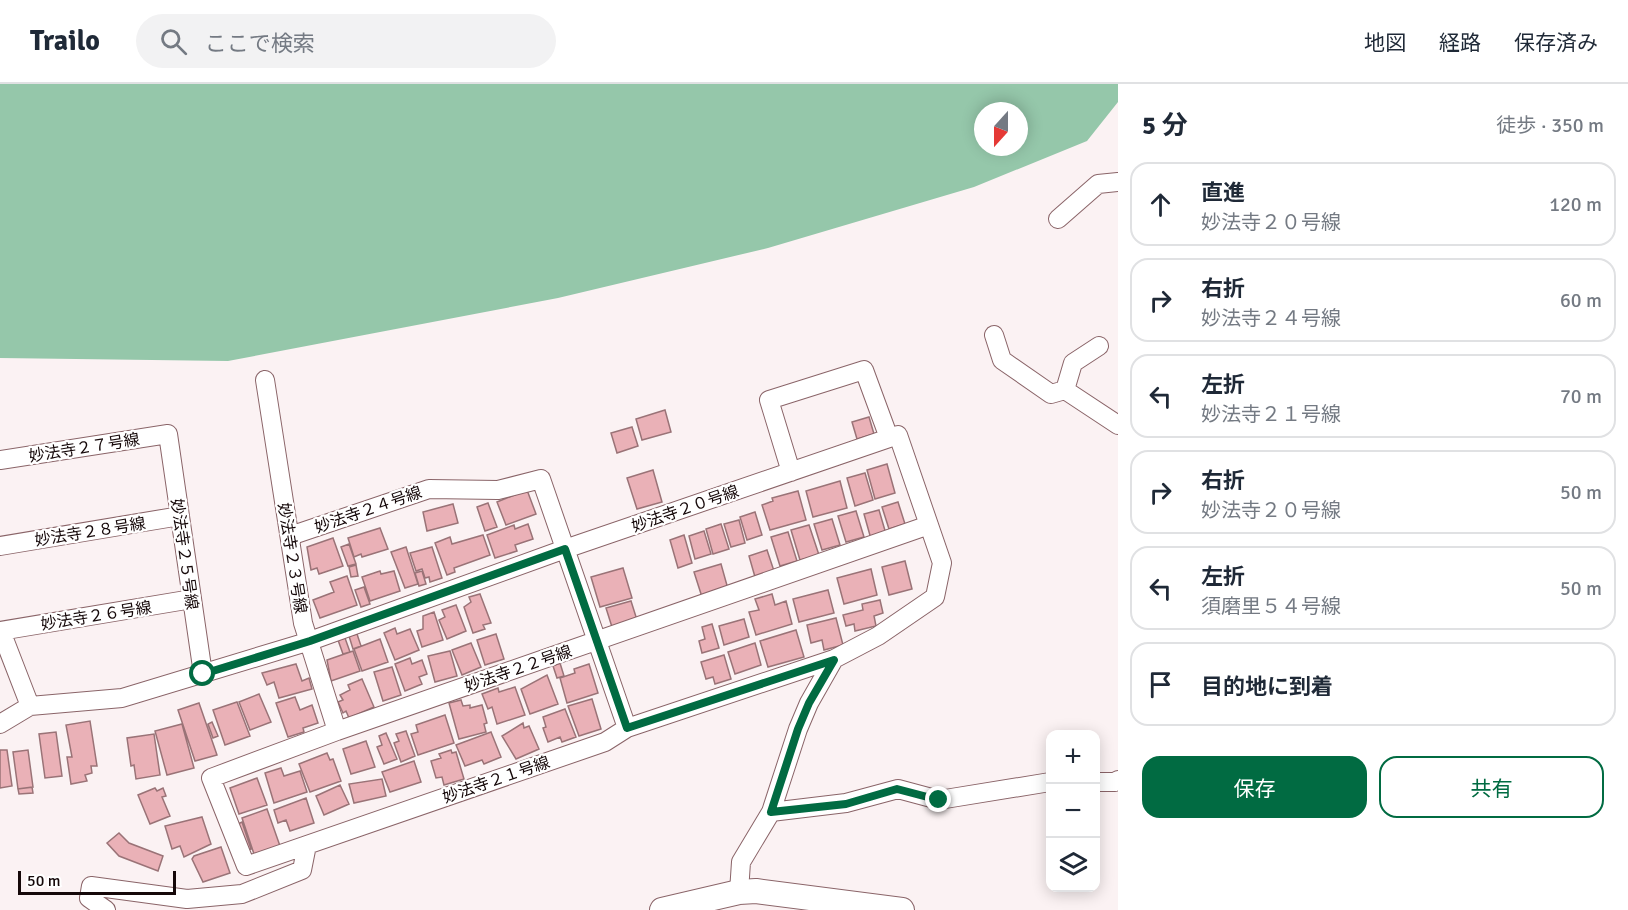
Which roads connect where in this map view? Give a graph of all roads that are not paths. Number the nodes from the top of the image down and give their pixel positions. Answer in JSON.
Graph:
{"nodes":[{"id":1,"x":1118,"y":182,"type":"edge"},
{"id":2,"x":1058,"y":219,"type":"dead end"},
{"id":3,"x":994,"y":335,"type":"dead end"},
{"id":4,"x":1099,"y":346,"type":"dead end"},
{"id":5,"x":265,"y":380,"type":"dead end"},
{"id":6,"x":1065,"y":390,"type":"junction"},
{"id":7,"x":1118,"y":425,"type":"edge"},
{"id":8,"x":168,"y":434,"type":"joint"},
{"id":9,"x":889,"y":438,"type":"junction"},
{"id":10,"x":0,"y":460,"type":"edge"},
{"id":11,"x":791,"y":472,"type":"junction"},
{"id":12,"x":180,"y":516,"type":"junction"},
{"id":13,"x":928,"y":525,"type":"junction"},
{"id":14,"x":290,"y":536,"type":"junction"},
{"id":15,"x":0,"y":546,"type":"edge"},
{"id":16,"x":565,"y":549,"type":"junction"},
{"id":17,"x":192,"y":599,"type":"junction"},
{"id":18,"x":0,"y":631,"type":"edge"},
{"id":19,"x":310,"y":641,"type":"junction"},
{"id":20,"x":597,"y":641,"type":"junction"},
{"id":21,"x":834,"y":660,"type":"junction"},
{"id":22,"x":203,"y":674,"type":"junction"},
{"id":23,"x":30,"y":706,"type":"junction"},
{"id":24,"x":0,"y":724,"type":"edge"},
{"id":25,"x":627,"y":728,"type":"junction"},
{"id":26,"x":337,"y":731,"type":"junction"},
{"id":27,"x":210,"y":778,"type":"joint"},
{"id":28,"x":1118,"y":780,"type":"edge"},
{"id":29,"x":1100,"y":782,"type":"edge"},
{"id":30,"x":1046,"y":783,"type":"edge"},
{"id":31,"x":771,"y":812,"type":"junction"},
{"id":32,"x":307,"y":845,"type":"junction"},
{"id":33,"x":739,"y":892,"type":"junction"},
{"id":34,"x":106,"y":910,"type":"edge"},
{"id":35,"x":662,"y":910,"type":"edge"},
{"id":36,"x":902,"y":910,"type":"edge"}],
"edges":[{"from":1,"to":2,"type":"street"},
{"from":3,"to":6,"type":"street"},
{"from":4,"to":6,"type":"street"},
{"from":5,"to":14,"type":"street","name":"妙法寺２３号線"},
{"from":6,"to":7,"type":"street"},
{"from":8,"to":10,"type":"street","name":"妙法寺２７号線"},
{"from":8,"to":12,"type":"street","name":"妙法寺２５号線"},
{"from":9,"to":11,"type":"street","name":"妙法寺２０号線"},
{"from":9,"to":11,"type":"street"},
{"from":9,"to":13,"type":"street"},
{"from":11,"to":16,"type":"street","name":"妙法寺２０号線"},
{"from":12,"to":15,"type":"street","name":"妙法寺２８号線"},
{"from":12,"to":17,"type":"street","name":"妙法寺２５号線"},
{"from":13,"to":20,"type":"street","name":"妙法寺２２号線"},
{"from":13,"to":21,"type":"street"},
{"from":14,"to":16,"type":"street","name":"妙法寺２４号線"},
{"from":14,"to":19,"type":"street","name":"妙法寺２３号線"},
{"from":16,"to":19,"type":"street","name":"妙法寺２０号線"},
{"from":16,"to":20,"type":"street","name":"妙法寺２４号線"},
{"from":17,"to":18,"type":"street","name":"妙法寺２６号線"},
{"from":17,"to":22,"type":"street","name":"妙法寺２５号線"},
{"from":18,"to":23,"type":"street"},
{"from":19,"to":22,"type":"street","name":"妙法寺２０号線"},
{"from":19,"to":26,"type":"street","name":"妙法寺２３号線"},
{"from":20,"to":25,"type":"street","name":"妙法寺２４号線"},
{"from":20,"to":26,"type":"street","name":"妙法寺２２号線"},
{"from":21,"to":25,"type":"street","name":"妙法寺２１号線"},
{"from":21,"to":31,"type":"street"},
{"from":22,"to":23,"type":"street","name":"妙法寺２０号線"},
{"from":23,"to":24,"type":"street"},
{"from":25,"to":32,"type":"street","name":"妙法寺２１号線"},
{"from":26,"to":27,"type":"street","name":"妙法寺２２号線"},
{"from":27,"to":32,"type":"street","name":"妙法寺２１号線"},
{"from":28,"to":29,"type":"street"},
{"from":30,"to":31,"type":"street"},
{"from":31,"to":33,"type":"street"},
{"from":32,"to":34,"type":"street"},
{"from":33,"to":35,"type":"street"},
{"from":33,"to":36,"type":"street"}]}
